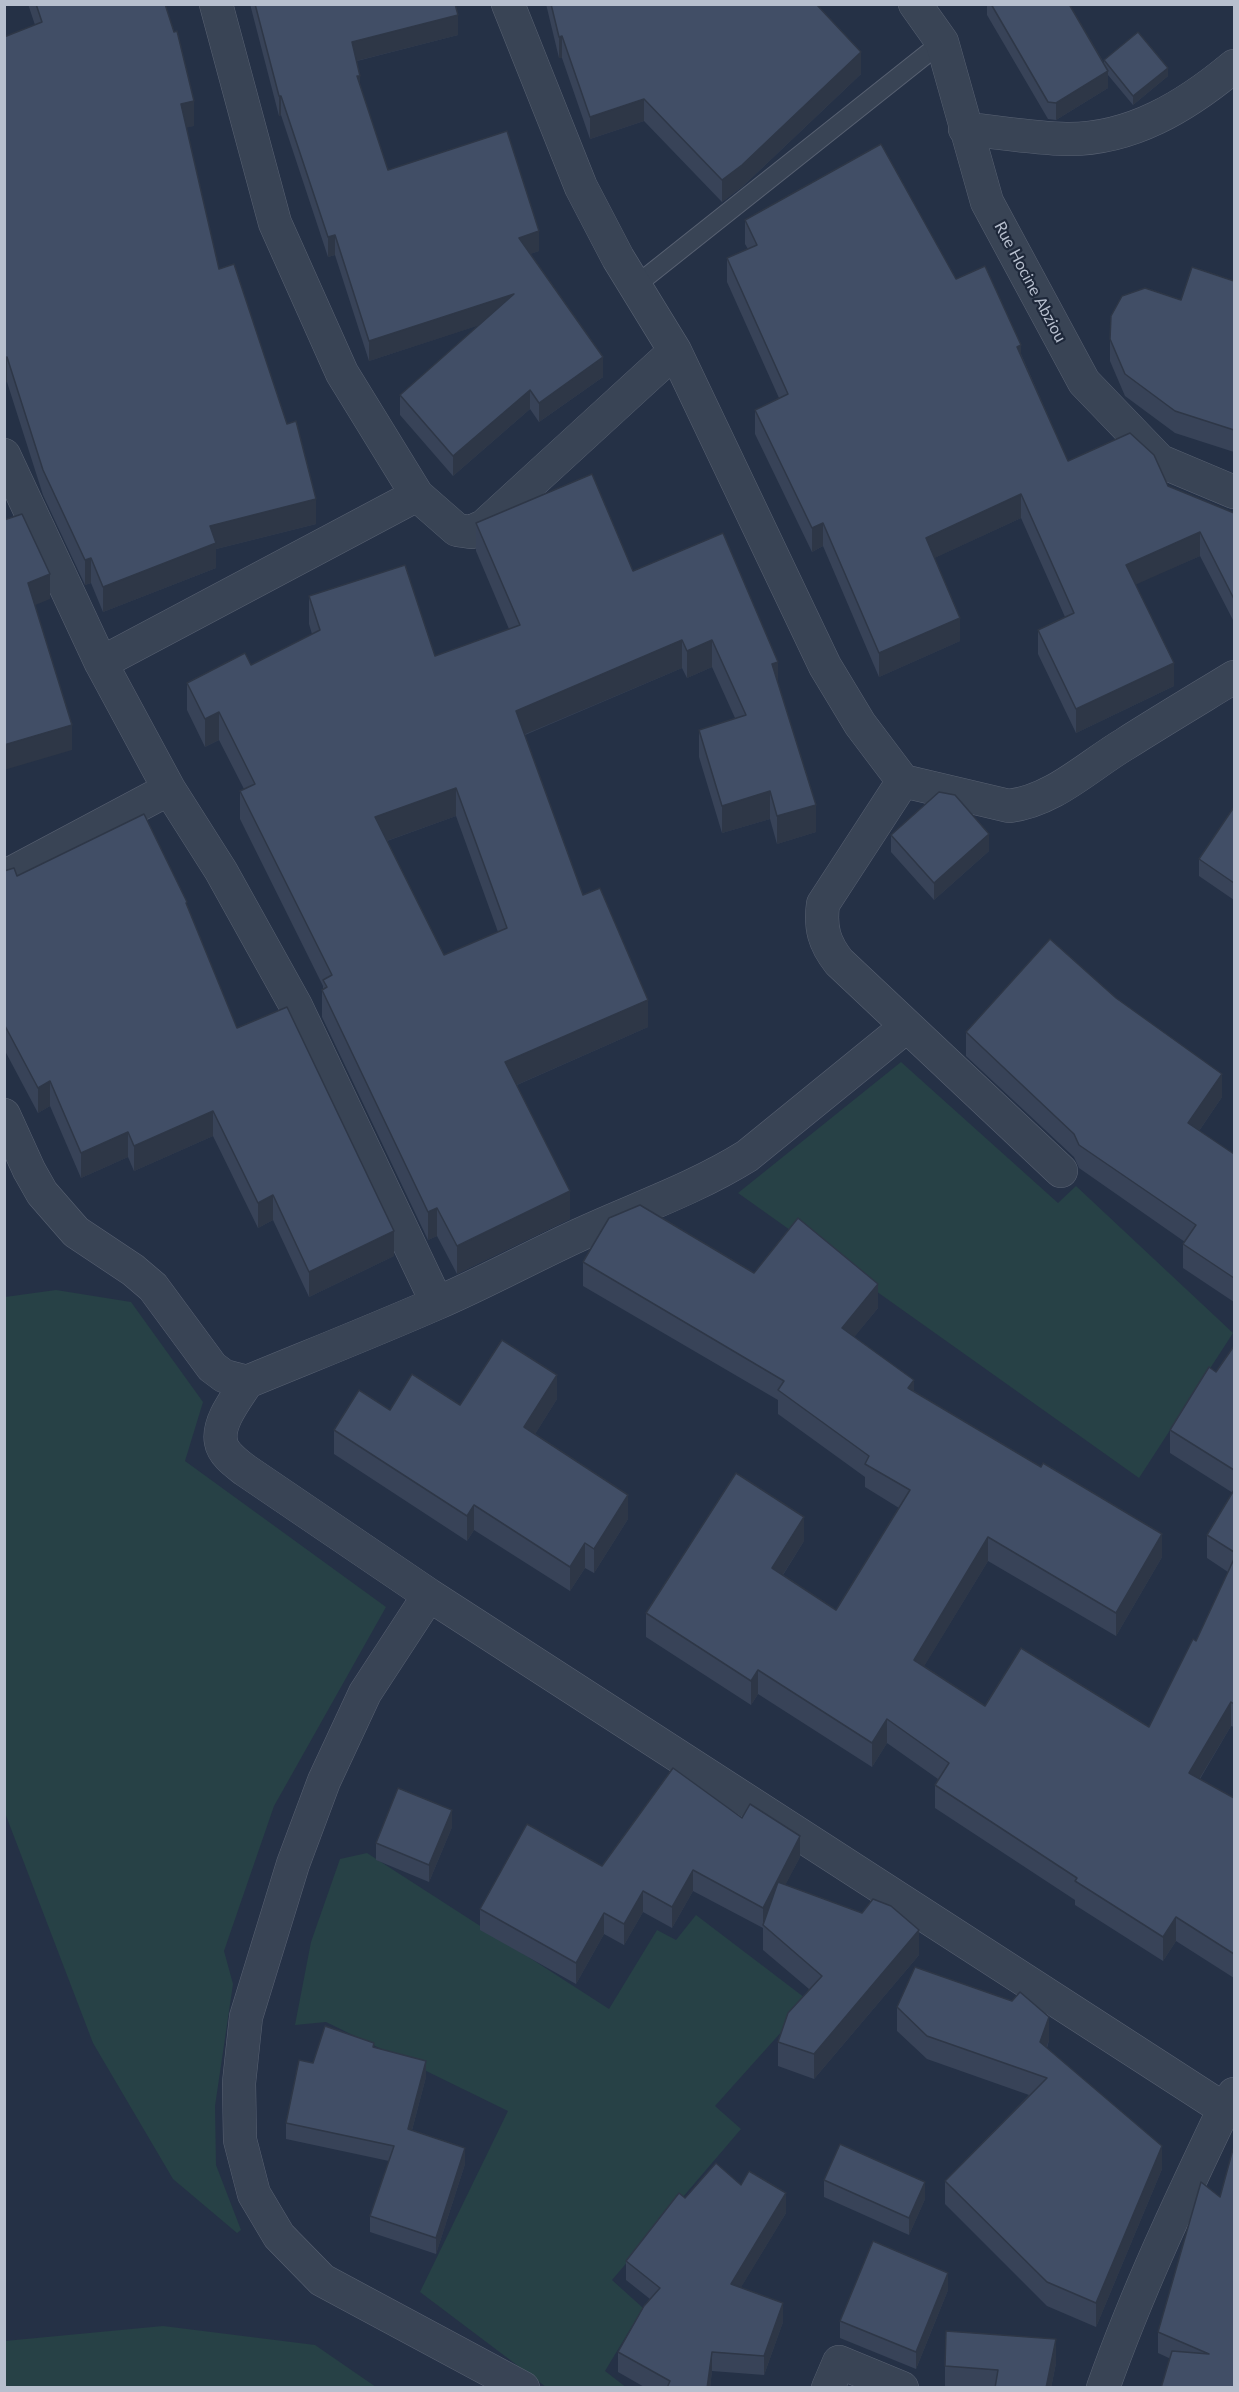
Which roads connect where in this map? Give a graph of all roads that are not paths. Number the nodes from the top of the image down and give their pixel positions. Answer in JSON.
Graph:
{"nodes":[{"id":1,"x":216,"y":4,"type":"edge"},
{"id":2,"x":508,"y":4,"type":"edge"},
{"id":3,"x":915,"y":4,"type":"edge"},
{"id":4,"x":942,"y":42,"type":"junction"},
{"id":5,"x":1234,"y":66,"type":"edge"},
{"id":6,"x":965,"y":129,"type":"junction"},
{"id":7,"x":635,"y":286,"type":"junction"},
{"id":8,"x":675,"y":351,"type":"junction"},
{"id":9,"x":4,"y":455,"type":"edge"},
{"id":10,"x":1234,"y":492,"type":"edge"},
{"id":11,"x":417,"y":495,"type":"junction"},
{"id":12,"x":100,"y":663,"type":"junction"},
{"id":13,"x":1234,"y":677,"type":"edge"},
{"id":14,"x":903,"y":782,"type":"junction"},
{"id":15,"x":169,"y":789,"type":"junction"},
{"id":16,"x":4,"y":877,"type":"edge"},
{"id":17,"x":907,"y":1026,"type":"junction"},
{"id":18,"x":4,"y":1115,"type":"edge"},
{"id":19,"x":1061,"y":1171,"type":"dead end"},
{"id":20,"x":437,"y":1303,"type":"junction"},
{"id":21,"x":247,"y":1382,"type":"junction"},
{"id":22,"x":429,"y":1595,"type":"junction"},
{"id":23,"x":1231,"y":2105,"type":"edge"},
{"id":24,"x":523,"y":2388,"type":"edge"},
{"id":25,"x":828,"y":2388,"type":"edge"},
{"id":26,"x":902,"y":2388,"type":"edge"},
{"id":27,"x":1103,"y":2388,"type":"edge"}],
"edges":[{"from":1,"to":11,"type":"street"},
{"from":2,"to":7,"type":"street"},
{"from":3,"to":4,"type":"street","name":"Rue Hocine Abziou"},
{"from":4,"to":6,"type":"street","name":"Rue Hocine Abziou"},
{"from":4,"to":7,"type":"lane"},
{"from":5,"to":6,"type":"street"},
{"from":6,"to":10,"type":"street","name":"Rue Hocine Abziou"},
{"from":7,"to":8,"type":"street"},
{"from":8,"to":11,"type":"street"},
{"from":8,"to":14,"type":"street"},
{"from":9,"to":12,"type":"street"},
{"from":11,"to":12,"type":"street"},
{"from":12,"to":15,"type":"street"},
{"from":13,"to":14,"type":"street"},
{"from":14,"to":17,"type":"street"},
{"from":15,"to":16,"type":"street"},
{"from":15,"to":20,"type":"street"},
{"from":17,"to":19,"type":"street"},
{"from":17,"to":20,"type":"street"},
{"from":18,"to":21,"type":"street"},
{"from":20,"to":21,"type":"street"},
{"from":21,"to":22,"type":"street"},
{"from":22,"to":23,"type":"street"},
{"from":22,"to":24,"type":"street"},
{"from":23,"to":27,"type":"street"},
{"from":25,"to":26,"type":"street"}]}
